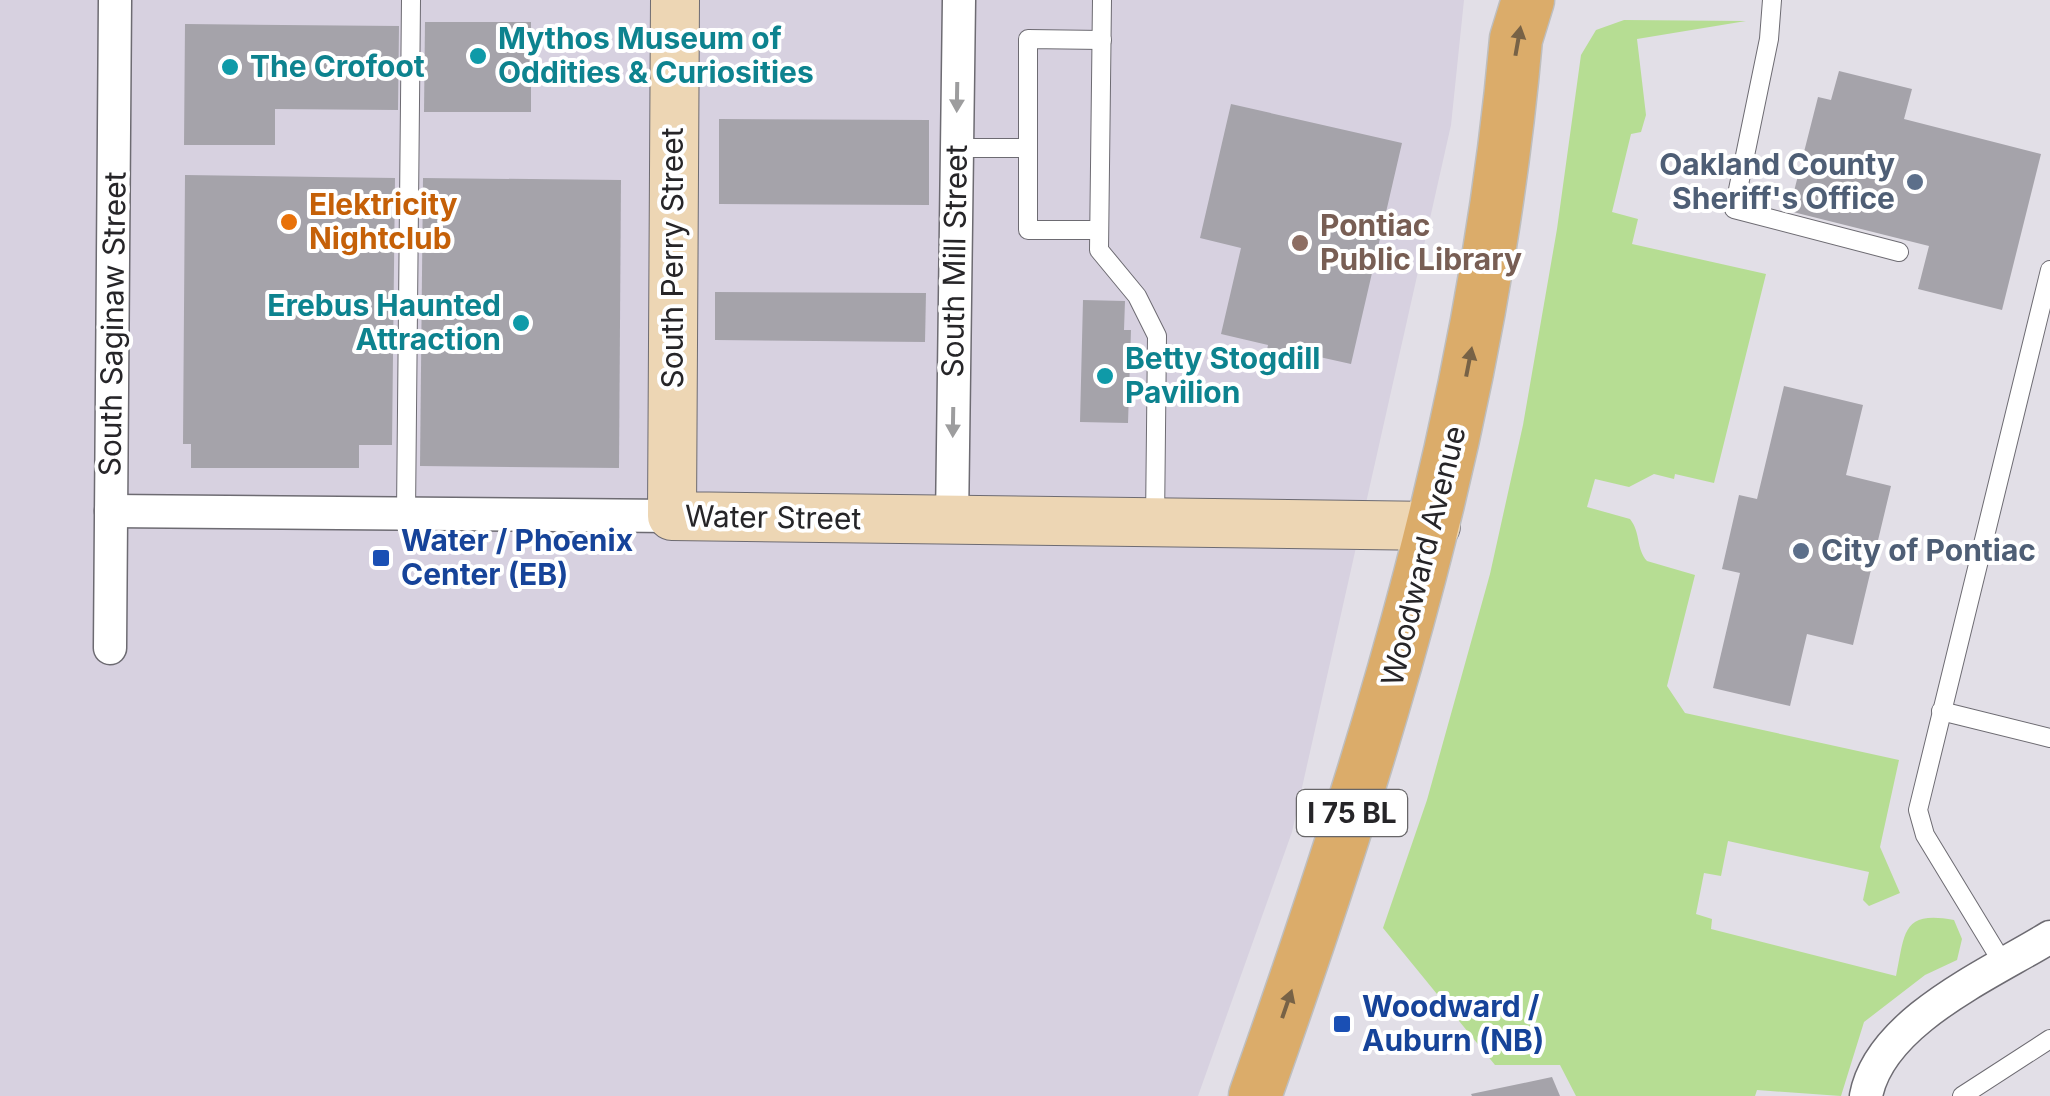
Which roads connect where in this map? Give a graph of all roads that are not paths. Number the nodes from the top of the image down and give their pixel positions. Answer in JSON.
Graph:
{"nodes":[{"id":1,"x":115,"y":0,"type":"edge"},
{"id":2,"x":411,"y":0,"type":"edge"},
{"id":3,"x":675,"y":0,"type":"edge"},
{"id":4,"x":959,"y":0,"type":"edge"},
{"id":5,"x":1102,"y":0,"type":"edge"},
{"id":6,"x":1528,"y":0,"type":"edge"},
{"id":7,"x":1772,"y":0,"type":"edge"},
{"id":8,"x":1102,"y":40,"type":"junction"},
{"id":9,"x":956,"y":148,"type":"junction"},
{"id":10,"x":1028,"y":148,"type":"junction"},
{"id":11,"x":1099,"y":230,"type":"junction"},
{"id":12,"x":1900,"y":252,"type":"dead end"},
{"id":13,"x":2050,"y":270,"type":"edge"},
{"id":14,"x":2046,"y":305,"type":"edge"},
{"id":15,"x":111,"y":511,"type":"junction"},
{"id":16,"x":406,"y":514,"type":"junction"},
{"id":17,"x":672,"y":516,"type":"junction"},
{"id":18,"x":952,"y":522,"type":"junction"},
{"id":19,"x":1155,"y":523,"type":"junction"},
{"id":20,"x":1436,"y":526,"type":"junction"},
{"id":21,"x":110,"y":648,"type":"dead end"},
{"id":22,"x":1942,"y":711,"type":"junction"},
{"id":23,"x":2050,"y":738,"type":"edge"},
{"id":24,"x":2050,"y":937,"type":"edge"},
{"id":25,"x":2004,"y":965,"type":"junction"},
{"id":26,"x":2050,"y":1039,"type":"edge"},
{"id":27,"x":1255,"y":1096,"type":"edge"},
{"id":28,"x":1866,"y":1096,"type":"edge"},
{"id":29,"x":1962,"y":1096,"type":"edge"}],
"edges":[{"from":1,"to":15,"type":"street","name":"South Saginaw Street"},
{"from":2,"to":16,"type":"lane"},
{"from":3,"to":17,"type":"street","name":"South Perry Street"},
{"from":4,"to":9,"type":"street","name":"South Mill Street","one_way":true},
{"from":5,"to":8,"type":"lane"},
{"from":20,"to":6,"type":"main road","name":"Woodward Avenue","number":"I 75 BL","one_way":true},
{"from":7,"to":12,"type":"lane"},
{"from":8,"to":10,"type":"lane"},
{"from":8,"to":11,"type":"lane"},
{"from":9,"to":10,"type":"lane"},
{"from":9,"to":18,"type":"street","name":"South Mill Street","one_way":true},
{"from":10,"to":11,"type":"lane"},
{"from":11,"to":19,"type":"lane"},
{"from":13,"to":14,"type":"lane"},
{"from":14,"to":22,"type":"lane"},
{"from":15,"to":16,"type":"street","name":"Water Street"},
{"from":15,"to":21,"type":"street","name":"South Saginaw Street"},
{"from":16,"to":17,"type":"street","name":"Water Street"},
{"from":17,"to":18,"type":"street","name":"Water Street"},
{"from":18,"to":19,"type":"street","name":"Water Street"},
{"from":19,"to":20,"type":"street","name":"Water Street"},
{"from":27,"to":20,"type":"main road","name":"Woodward Avenue","number":"I 75 BL","one_way":true},
{"from":22,"to":23,"type":"lane"},
{"from":22,"to":25,"type":"lane"},
{"from":24,"to":25,"type":"street"},
{"from":25,"to":28,"type":"street"},
{"from":26,"to":29,"type":"lane"}]}
